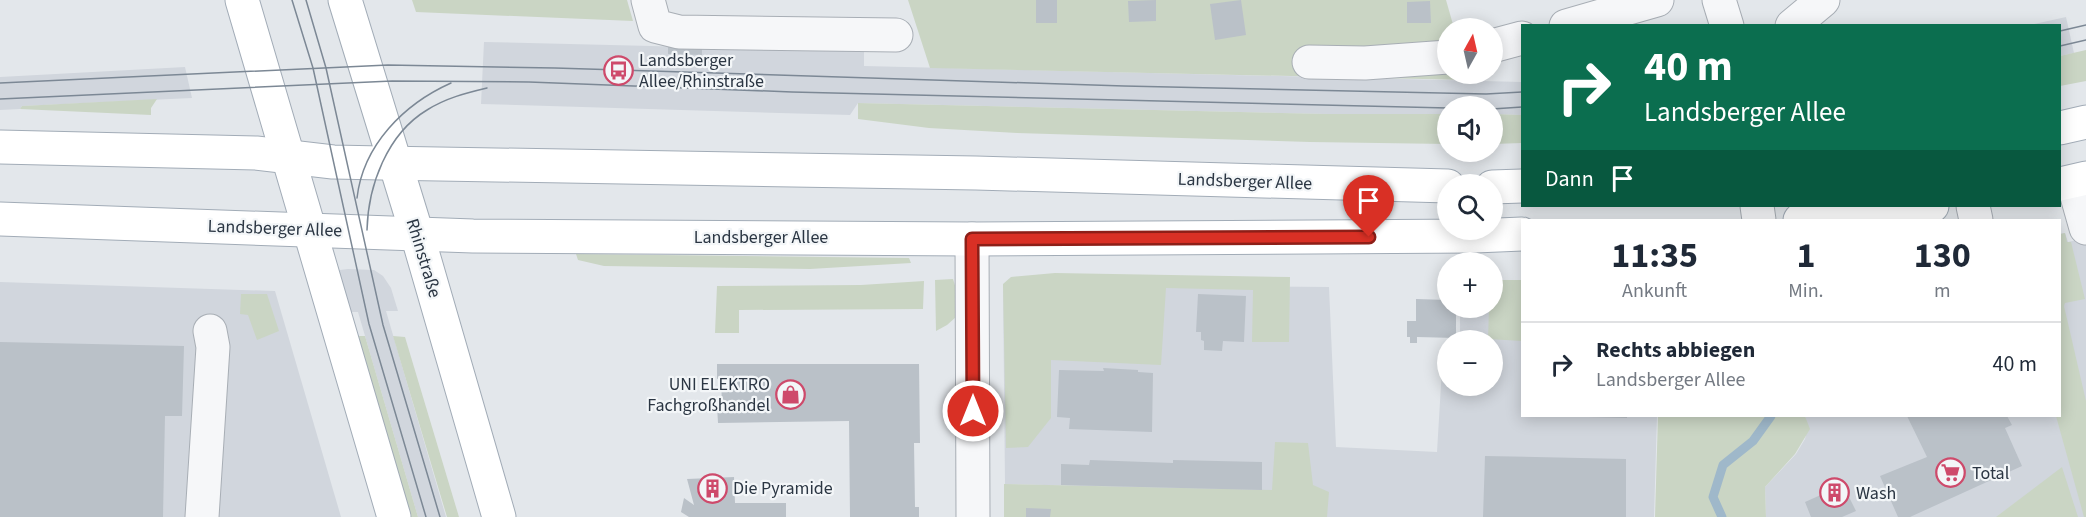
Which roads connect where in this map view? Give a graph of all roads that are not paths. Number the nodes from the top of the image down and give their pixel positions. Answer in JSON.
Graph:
{"nodes":[{"id":1,"x":242,"y":0,"type":"edge"},
{"id":2,"x":345,"y":0,"type":"edge"},
{"id":3,"x":1657,"y":0,"type":"edge"},
{"id":4,"x":1719,"y":0,"type":"edge"},
{"id":5,"x":1823,"y":0,"type":"edge"},
{"id":6,"x":651,"y":13,"type":"edge"},
{"id":7,"x":1573,"y":24,"type":"edge"},
{"id":8,"x":1726,"y":24,"type":"edge"},
{"id":9,"x":1794,"y":24,"type":"edge"},
{"id":10,"x":896,"y":35,"type":"dead end"},
{"id":11,"x":1521,"y":38,"type":"edge"},
{"id":12,"x":1503,"y":43,"type":"edge"},
{"id":13,"x":1437,"y":58,"type":"edge"},
{"id":14,"x":1309,"y":63,"type":"dead end"},
{"id":15,"x":2086,"y":122,"type":"edge"},
{"id":16,"x":2061,"y":128,"type":"edge"},
{"id":17,"x":0,"y":147,"type":"edge"},
{"id":18,"x":289,"y":157,"type":"junction"},
{"id":19,"x":394,"y":163,"type":"junction"},
{"id":20,"x":2073,"y":182,"type":"edge"},
{"id":21,"x":1437,"y":186,"type":"edge"},
{"id":22,"x":1521,"y":186,"type":"edge"},
{"id":23,"x":1503,"y":187,"type":"edge"},
{"id":24,"x":1923,"y":207,"type":"edge"},
{"id":25,"x":0,"y":219,"type":"edge"},
{"id":26,"x":1809,"y":219,"type":"edge"},
{"id":27,"x":2086,"y":228,"type":"edge"},
{"id":28,"x":308,"y":229,"type":"junction"},
{"id":29,"x":417,"y":234,"type":"junction"},
{"id":30,"x":1521,"y":234,"type":"edge"},
{"id":31,"x":972,"y":239,"type":"junction"},
{"id":32,"x":210,"y":331,"type":"dead end"},
{"id":33,"x":202,"y":517,"type":"edge"},
{"id":34,"x":393,"y":517,"type":"edge"},
{"id":35,"x":499,"y":517,"type":"edge"},
{"id":36,"x":973,"y":517,"type":"edge"}],
"edges":[{"from":1,"to":18,"type":"main road"},
{"from":2,"to":19,"type":"main road","name":"Rhinstraße"},
{"from":3,"to":7,"type":"street"},
{"from":4,"to":8,"type":"street"},
{"from":5,"to":9,"type":"street"},
{"from":6,"to":10,"type":"street"},
{"from":11,"to":12,"type":"street"},
{"from":13,"to":14,"type":"street"},
{"from":15,"to":16,"type":"main road"},
{"from":17,"to":18,"type":"main road","name":"Landsberger Allee"},
{"from":18,"to":19,"type":"main road","name":"Landsberger Allee"},
{"from":18,"to":28,"type":"main road"},
{"from":19,"to":21,"type":"main road","name":"Landsberger Allee"},
{"from":19,"to":29,"type":"main road","name":"Rhinstraße"},
{"from":20,"to":27,"type":"street"},
{"from":22,"to":23,"type":"main road"},
{"from":24,"to":26,"type":"main road"},
{"from":25,"to":28,"type":"main road","name":"Landsberger Allee"},
{"from":28,"to":29,"type":"main road","name":"Landsberger Allee"},
{"from":28,"to":34,"type":"main road"},
{"from":29,"to":31,"type":"main road","name":"Landsberger Allee"},
{"from":29,"to":35,"type":"main road","name":"Rhinstraße"},
{"from":30,"to":31,"type":"main road","name":"Landsberger Allee"},
{"from":31,"to":36,"type":"street"},
{"from":32,"to":33,"type":"street"}]}
